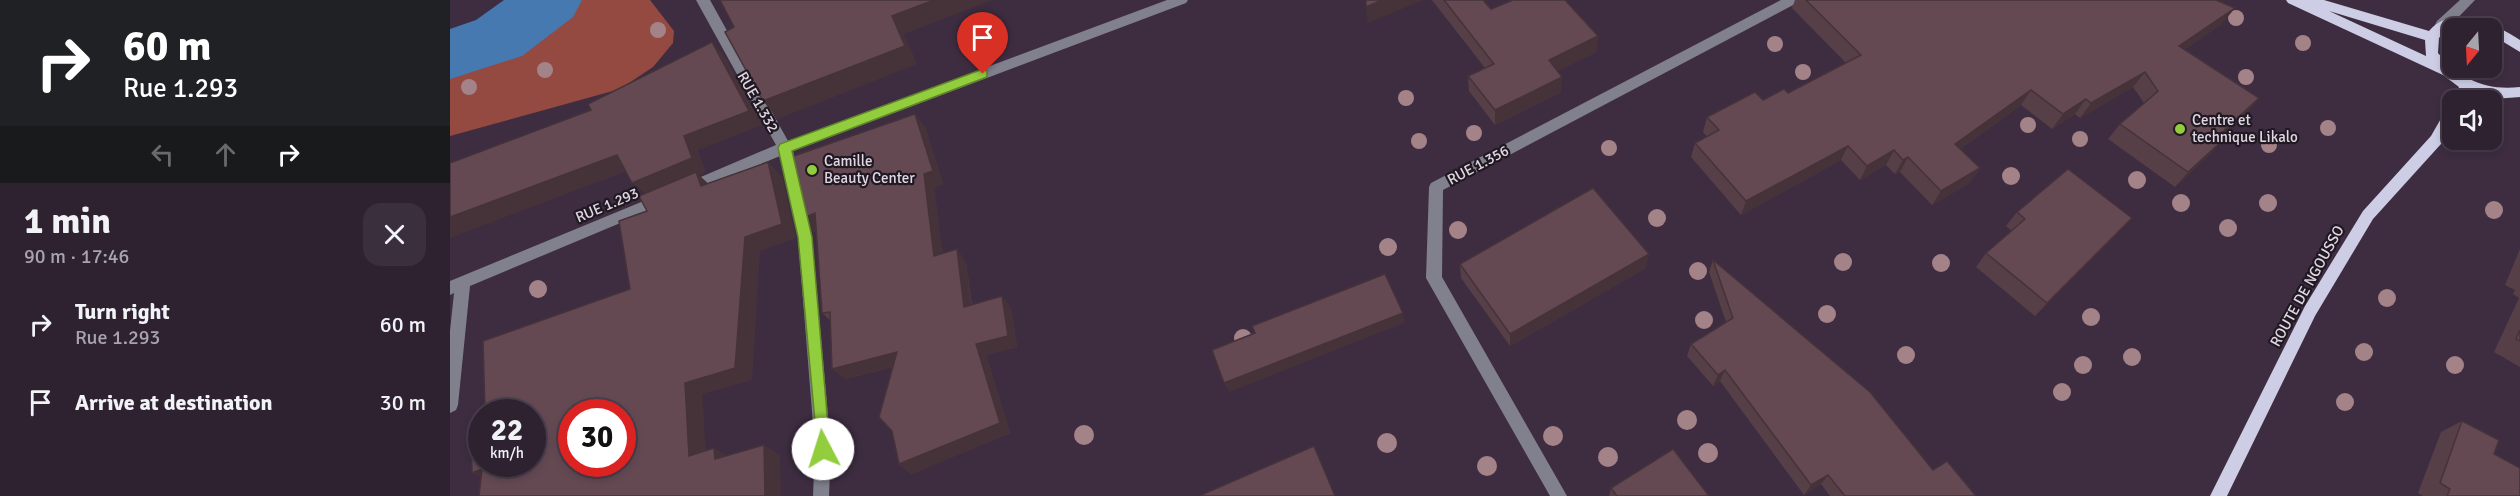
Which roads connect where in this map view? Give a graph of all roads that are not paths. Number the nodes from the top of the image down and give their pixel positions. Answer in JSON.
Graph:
{"nodes":[{"id":1,"x":703,"y":0,"type":"edge"},
{"id":2,"x":1180,"y":0,"type":"edge"},
{"id":3,"x":1792,"y":0,"type":"edge"},
{"id":4,"x":2293,"y":0,"type":"edge"},
{"id":5,"x":2308,"y":0,"type":"edge"},
{"id":6,"x":2468,"y":0,"type":"edge"},
{"id":7,"x":2449,"y":18,"type":"edge"},
{"id":8,"x":2442,"y":25,"type":"edge"},
{"id":9,"x":2502,"y":35,"type":"edge"},
{"id":10,"x":2432,"y":37,"type":"junction"},
{"id":11,"x":2520,"y":45,"type":"edge"},
{"id":12,"x":2442,"y":67,"type":"edge"},
{"id":13,"x":2442,"y":70,"type":"edge"},
{"id":14,"x":2455,"y":78,"type":"edge"},
{"id":15,"x":2467,"y":86,"type":"junction"},
{"id":16,"x":2465,"y":90,"type":"edge"},
{"id":17,"x":2520,"y":92,"type":"edge"},
{"id":18,"x":2442,"y":130,"type":"edge"},
{"id":19,"x":785,"y":148,"type":"junction"},
{"id":20,"x":456,"y":286,"type":"edge"},
{"id":21,"x":450,"y":405,"type":"edge"},
{"id":22,"x":821,"y":496,"type":"edge"},
{"id":23,"x":1559,"y":496,"type":"edge"},
{"id":24,"x":2218,"y":496,"type":"edge"}],
"edges":[{"from":1,"to":19,"type":"street","name":"RUE 1.332"},
{"from":2,"to":19,"type":"street","name":"RUE 1.293"},
{"from":3,"to":23,"type":"street","name":"RUE 1.356"},
{"from":4,"to":13,"type":"main road"},
{"from":5,"to":10,"type":"main road"},
{"from":6,"to":7,"type":"street"},
{"from":8,"to":10,"type":"main road"},
{"from":9,"to":11,"type":"main road"},
{"from":10,"to":12,"type":"main road"},
{"from":14,"to":15,"type":"main road"},
{"from":15,"to":16,"type":"main road"},
{"from":15,"to":17,"type":"main road"},
{"from":18,"to":24,"type":"main road","name":"ROUTE DE NGOUSSO"},
{"from":19,"to":20,"type":"street","name":"RUE 1.293"},
{"from":19,"to":22,"type":"street","name":"RUE 1.332"},
{"from":20,"to":21,"type":"street"}]}
